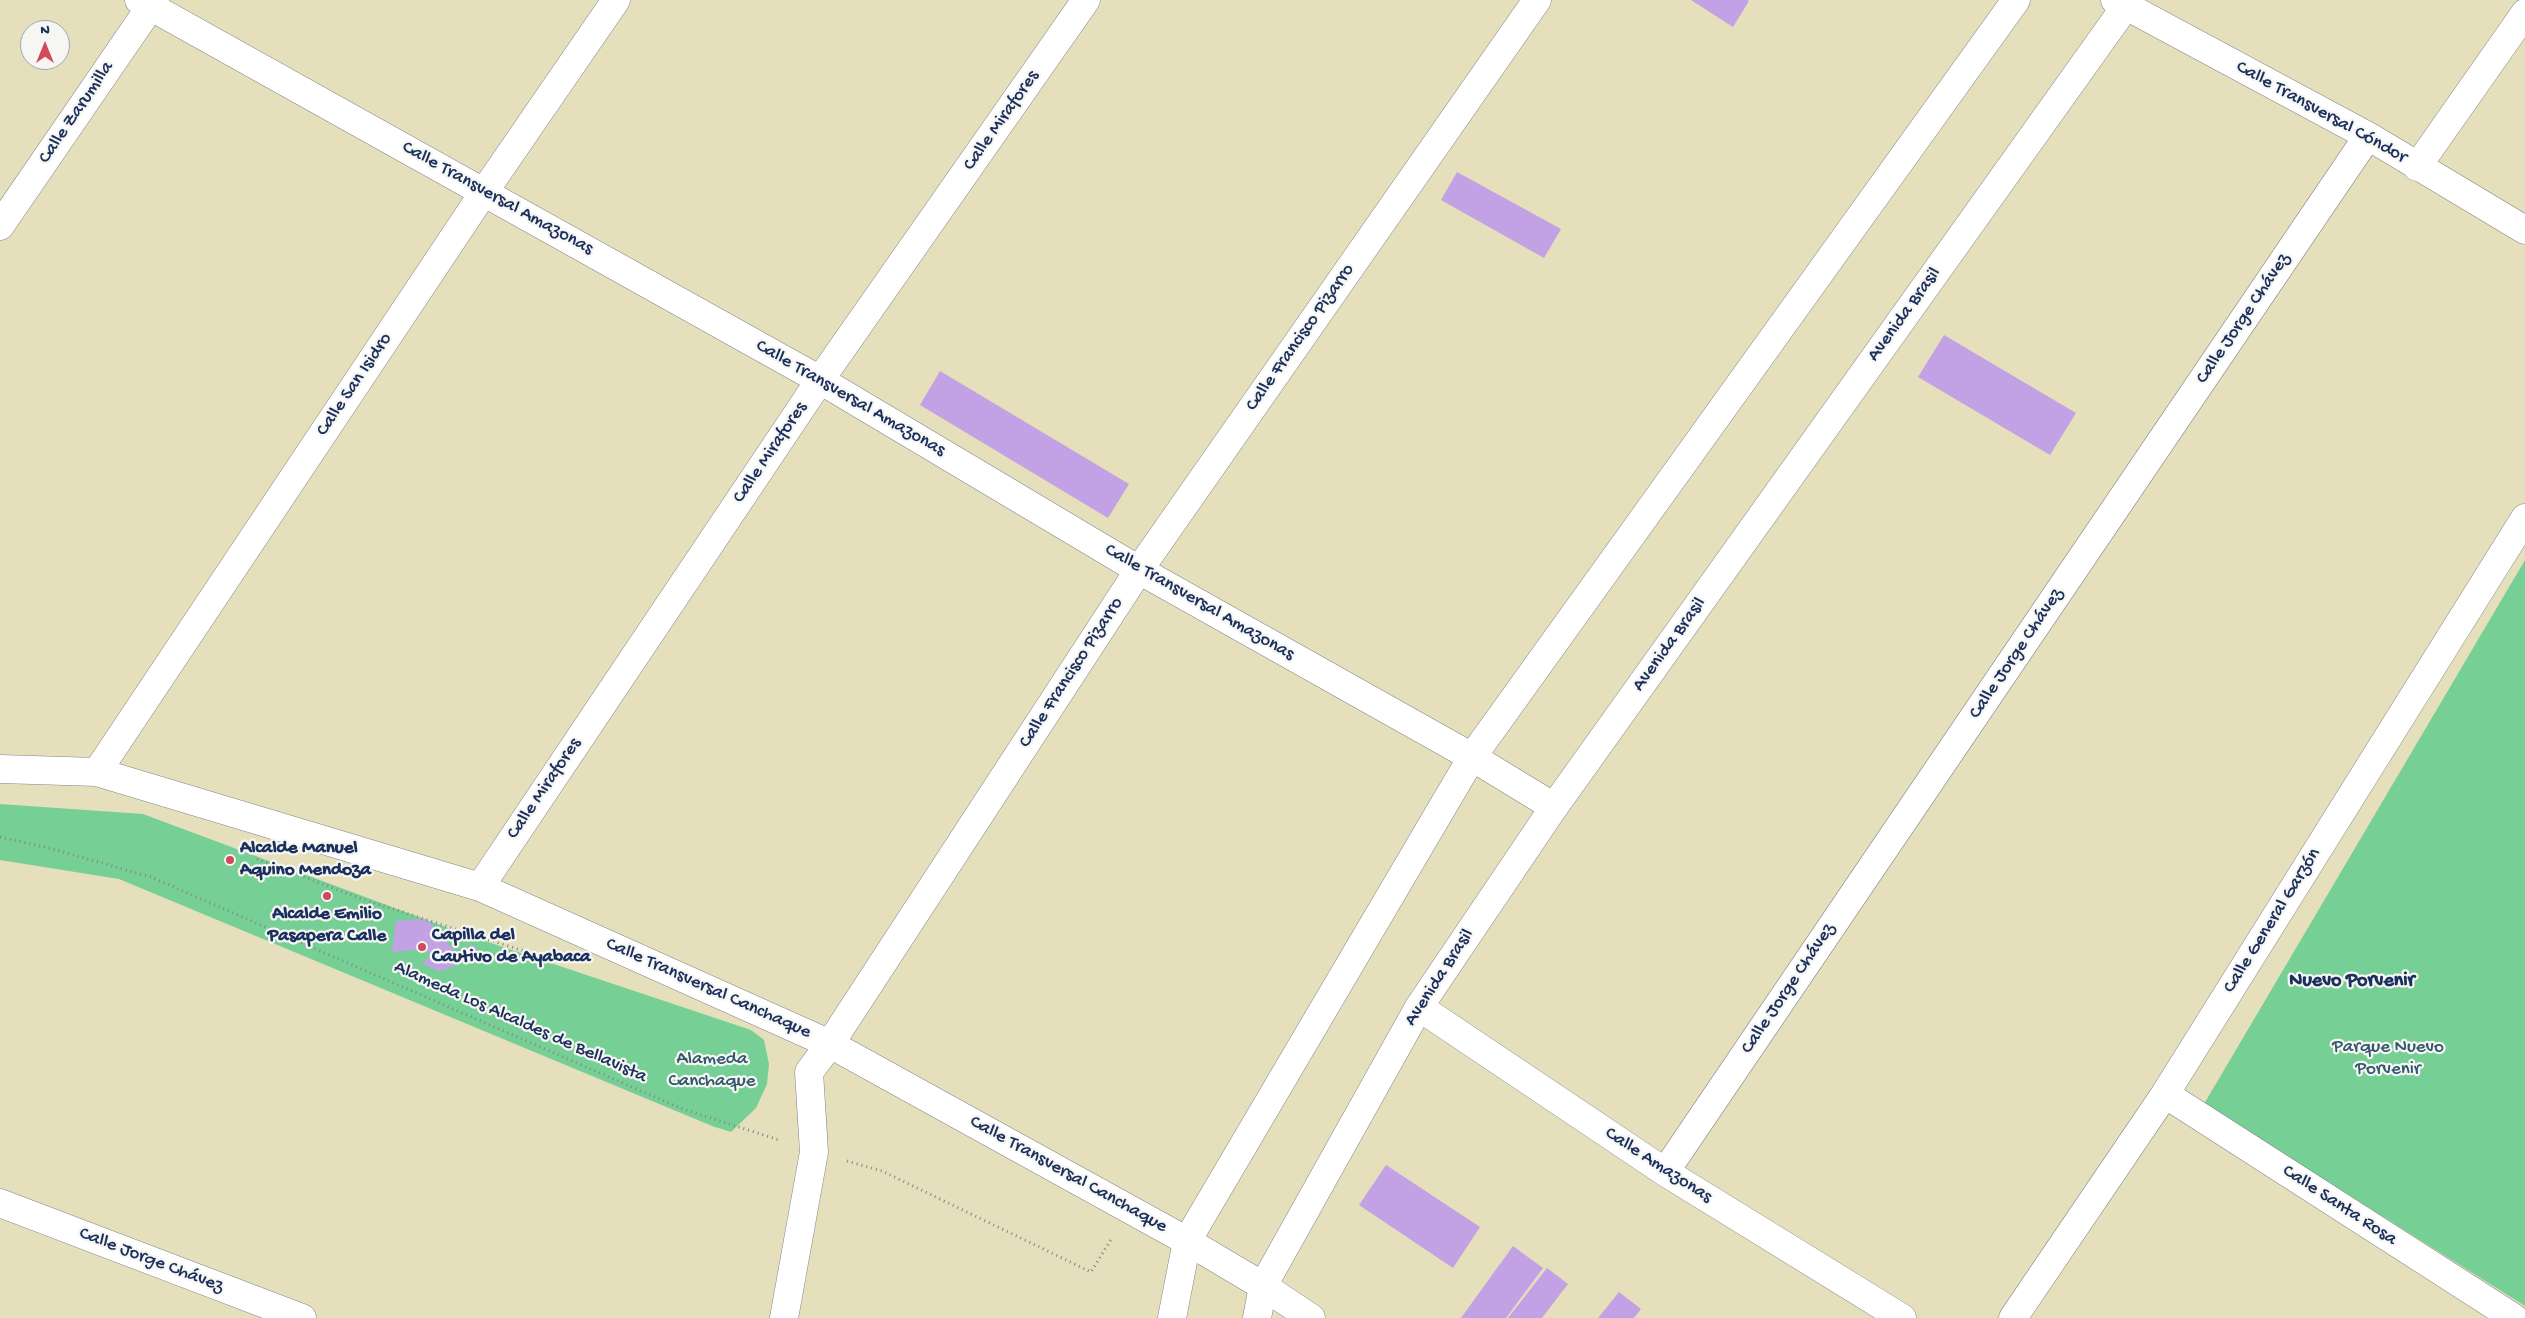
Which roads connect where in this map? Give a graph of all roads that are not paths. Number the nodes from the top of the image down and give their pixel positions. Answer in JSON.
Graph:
{"nodes":[{"id":1,"x":616,"y":0,"type":"edge"},
{"id":2,"x":1086,"y":0,"type":"edge"},
{"id":3,"x":1537,"y":0,"type":"edge"},
{"id":4,"x":2016,"y":0,"type":"edge"},
{"id":5,"x":148,"y":2,"type":"edge"},
{"id":6,"x":2124,"y":2,"type":"edge"},
{"id":7,"x":2525,"y":14,"type":"edge"},
{"id":8,"x":2368,"y":136,"type":"junction"},
{"id":9,"x":2417,"y":167,"type":"junction"},
{"id":10,"x":484,"y":192,"type":"junction"},
{"id":11,"x":0,"y":226,"type":"edge"},
{"id":12,"x":2525,"y":230,"type":"edge"},
{"id":13,"x":820,"y":380,"type":"junction"},
{"id":14,"x":2525,"y":518,"type":"edge"},
{"id":15,"x":1139,"y":570,"type":"junction"},
{"id":16,"x":1472,"y":757,"type":"junction"},
{"id":17,"x":0,"y":769,"type":"edge"},
{"id":18,"x":97,"y":772,"type":"junction"},
{"id":19,"x":1554,"y":807,"type":"junction"},
{"id":20,"x":480,"y":887,"type":"junction"},
{"id":21,"x":1418,"y":1007,"type":"junction"},
{"id":22,"x":830,"y":1044,"type":"junction"},
{"id":23,"x":2165,"y":1094,"type":"junction"},
{"id":24,"x":1665,"y":1172,"type":"junction"},
{"id":25,"x":0,"y":1203,"type":"edge"},
{"id":26,"x":1188,"y":1241,"type":"junction"},
{"id":27,"x":1263,"y":1286,"type":"junction"},
{"id":28,"x":302,"y":1318,"type":"edge"},
{"id":29,"x":784,"y":1318,"type":"edge"},
{"id":30,"x":1172,"y":1318,"type":"edge"},
{"id":31,"x":1257,"y":1318,"type":"edge"},
{"id":32,"x":1311,"y":1318,"type":"edge"},
{"id":33,"x":1902,"y":1318,"type":"edge"},
{"id":34,"x":2013,"y":1318,"type":"edge"},
{"id":35,"x":2514,"y":1318,"type":"edge"}],
"edges":[{"from":1,"to":10,"type":"street","name":"Calle San Isidro"},
{"from":2,"to":13,"type":"street","name":"Calle Mirafores"},
{"from":3,"to":15,"type":"street","name":"Calle Francisco Pizarro"},
{"from":4,"to":16,"type":"street"},
{"from":5,"to":10,"type":"street","name":"Calle Transversal Amazonas"},
{"from":5,"to":11,"type":"street","name":"Calle Zarumilla"},
{"from":6,"to":8,"type":"street","name":"Calle Transversal Cóndor"},
{"from":6,"to":19,"type":"street","name":"Avenida Brasil"},
{"from":7,"to":9,"type":"street"},
{"from":8,"to":9,"type":"street","name":"Calle Transversal Cóndor"},
{"from":8,"to":24,"type":"street","name":"Calle Jorge Chávez"},
{"from":9,"to":12,"type":"street","name":"Calle Transversal Cóndor"},
{"from":10,"to":13,"type":"street","name":"Calle Transversal Amazonas"},
{"from":10,"to":18,"type":"street","name":"Calle San Isidro"},
{"from":13,"to":15,"type":"street","name":"Calle Transversal Amazonas"},
{"from":13,"to":20,"type":"street","name":"Calle Mirafores"},
{"from":14,"to":23,"type":"street","name":"Calle General Garzón"},
{"from":15,"to":16,"type":"street","name":"Calle Transversal Amazonas"},
{"from":15,"to":22,"type":"street","name":"Calle Francisco Pizarro"},
{"from":16,"to":19,"type":"street","name":"Calle Transversal Amazonas"},
{"from":16,"to":26,"type":"street"},
{"from":17,"to":18,"type":"street","name":"Calle Transversal Canchaque"},
{"from":18,"to":20,"type":"street","name":"Calle Transversal Canchaque"},
{"from":19,"to":21,"type":"street","name":"Avenida Brasil"},
{"from":20,"to":22,"type":"street","name":"Calle Transversal Canchaque"},
{"from":21,"to":24,"type":"street","name":"Calle Amazonas"},
{"from":21,"to":27,"type":"street","name":"Avenida Brasil"},
{"from":22,"to":26,"type":"street","name":"Calle Transversal Canchaque"},
{"from":22,"to":29,"type":"street","name":"Calle Francisco Pizarro"},
{"from":23,"to":34,"type":"street","name":"Calle General Garzón"},
{"from":23,"to":35,"type":"street","name":"Calle Santa Rosa"},
{"from":24,"to":33,"type":"street","name":"Calle Amazonas"},
{"from":25,"to":28,"type":"street","name":"Calle Jorge Chávez"},
{"from":26,"to":27,"type":"street","name":"Calle Transversal Canchaque"},
{"from":26,"to":30,"type":"street"},
{"from":27,"to":31,"type":"street","name":"Avenida Brasil"},
{"from":27,"to":32,"type":"street","name":"Calle Transversal Canchaque"}]}
